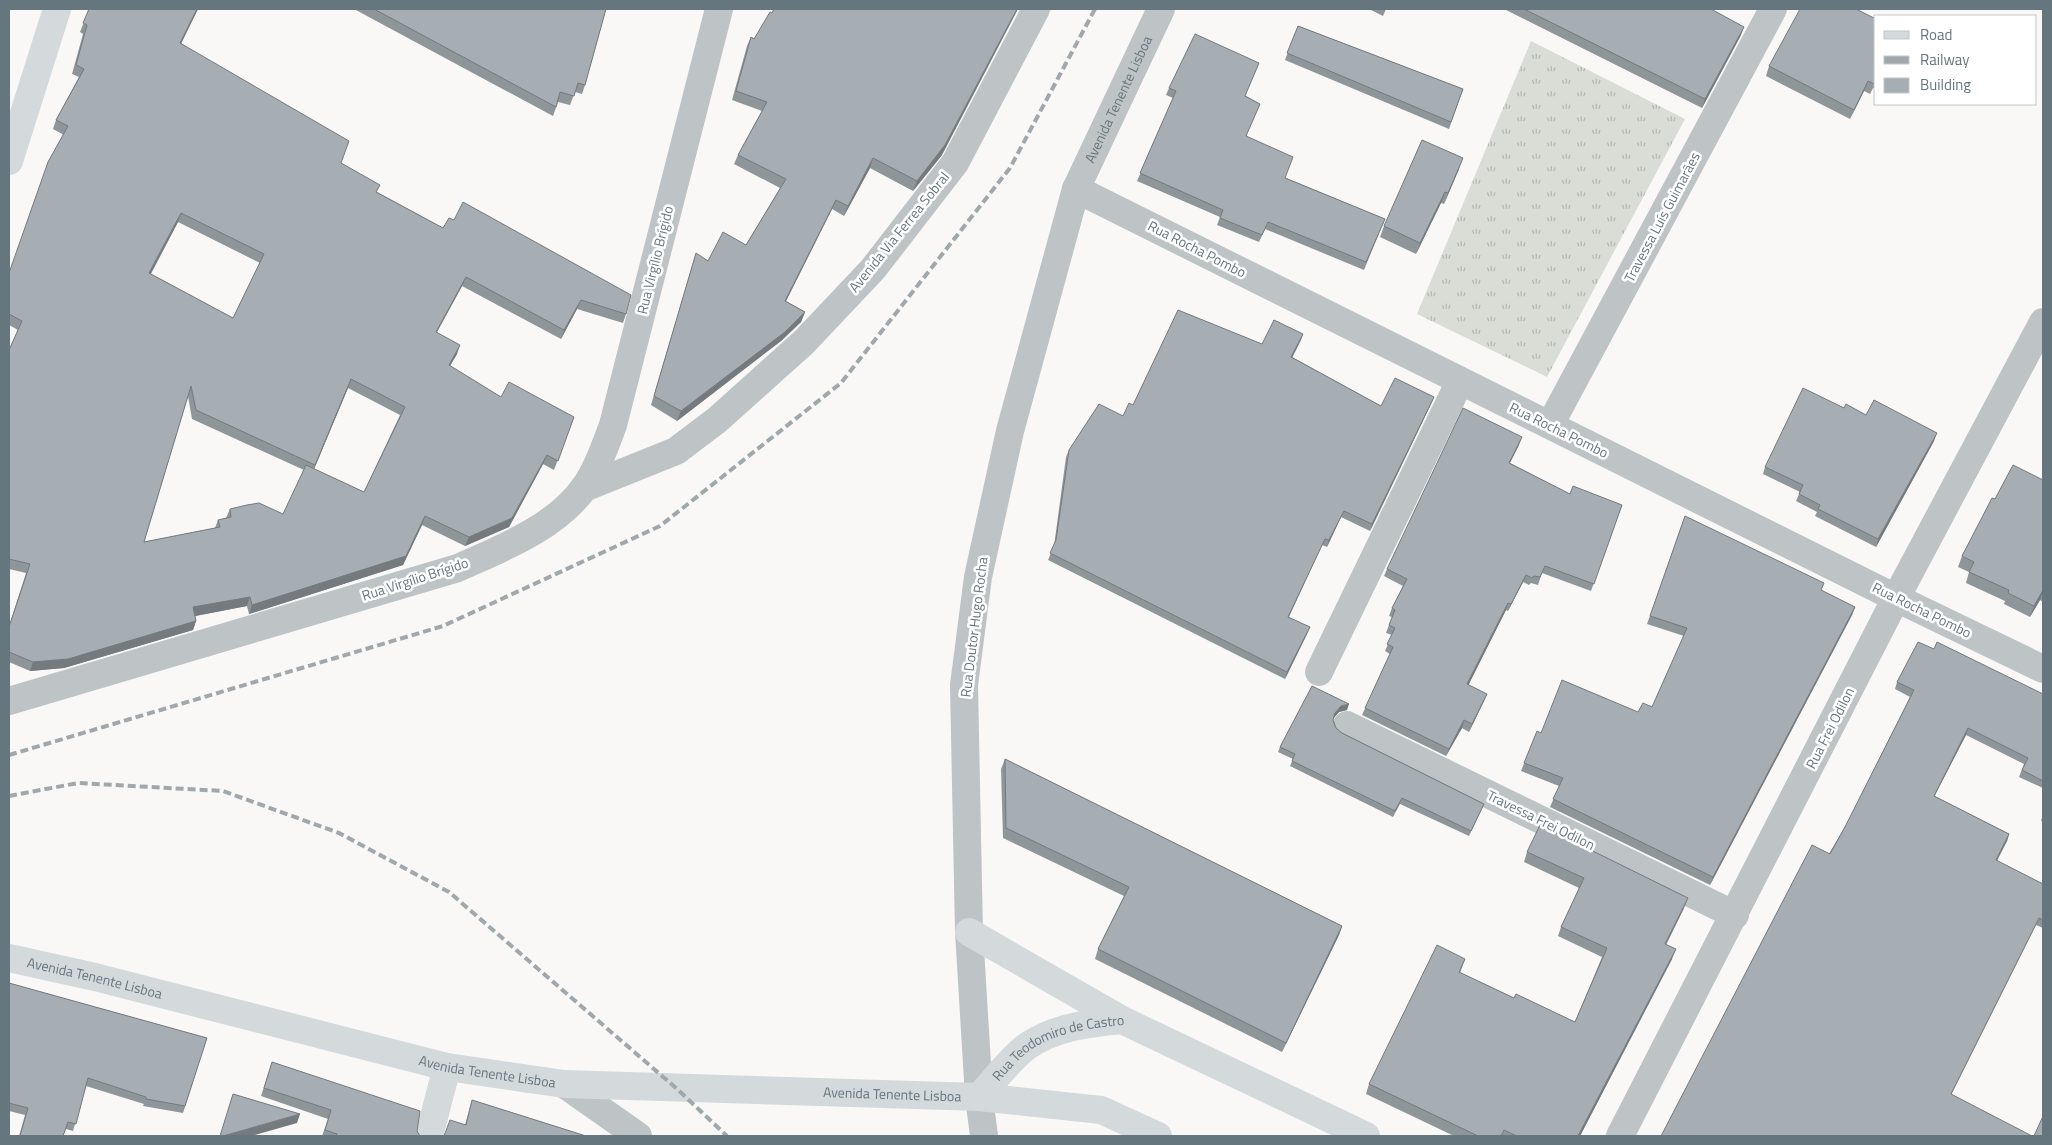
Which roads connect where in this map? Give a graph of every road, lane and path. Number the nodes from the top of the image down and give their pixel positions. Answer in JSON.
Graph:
{"nodes":[{"id":1,"x":57,"y":9,"type":"edge"},
{"id":2,"x":719,"y":9,"type":"edge"},
{"id":3,"x":1036,"y":9,"type":"edge"},
{"id":4,"x":1161,"y":9,"type":"edge"},
{"id":5,"x":1773,"y":9,"type":"edge"},
{"id":6,"x":9,"y":161,"type":"edge"},
{"id":7,"x":1076,"y":189,"type":"junction"},
{"id":8,"x":2043,"y":322,"type":"edge"},
{"id":9,"x":1460,"y":382,"type":"junction"},
{"id":10,"x":1550,"y":425,"type":"junction"},
{"id":11,"x":584,"y":488,"type":"junction"},
{"id":12,"x":1896,"y":598,"type":"junction"},
{"id":13,"x":2043,"y":669,"type":"edge"},
{"id":14,"x":1319,"y":672,"type":"dead end"},
{"id":15,"x":9,"y":701,"type":"edge"},
{"id":16,"x":1347,"y":725,"type":"dead end"},
{"id":17,"x":1735,"y":915,"type":"junction"},
{"id":18,"x":969,"y":932,"type":"junction"},
{"id":19,"x":9,"y":958,"type":"edge"},
{"id":20,"x":1122,"y":1020,"type":"junction"},
{"id":21,"x":447,"y":1067,"type":"junction"},
{"id":22,"x":564,"y":1084,"type":"junction"},
{"id":23,"x":979,"y":1097,"type":"junction"},
{"id":24,"x":429,"y":1136,"type":"edge"},
{"id":25,"x":638,"y":1136,"type":"edge"},
{"id":26,"x":984,"y":1136,"type":"edge"},
{"id":27,"x":1158,"y":1136,"type":"edge"},
{"id":28,"x":1366,"y":1136,"type":"edge"},
{"id":29,"x":1620,"y":1136,"type":"edge"}],
"edges":[{"from":1,"to":6,"type":"street"},
{"from":2,"to":11,"type":"street","name":"Rua Virgílio Brígido"},
{"from":3,"to":11,"type":"street","name":"Avenida Via Ferrea Sobral"},
{"from":4,"to":7,"type":"street","name":"Avenida Tenente Lisboa"},
{"from":5,"to":10,"type":"street","name":"Travessa Luís Guimarães"},
{"from":7,"to":9,"type":"street","name":"Rua Rocha Pombo"},
{"from":7,"to":18,"type":"street","name":"Rua Doutor Hugo Rocha"},
{"from":8,"to":12,"type":"street","name":"Rua Frei Odilon"},
{"from":9,"to":10,"type":"street","name":"Rua Rocha Pombo"},
{"from":9,"to":14,"type":"street"},
{"from":10,"to":12,"type":"street","name":"Rua Rocha Pombo"},
{"from":11,"to":15,"type":"street","name":"Rua Virgílio Brígido"},
{"from":12,"to":13,"type":"street","name":"Rua Rocha Pombo"},
{"from":12,"to":17,"type":"street","name":"Rua Frei Odilon"},
{"from":16,"to":17,"type":"street","name":"Travessa Frei Odilon"},
{"from":17,"to":29,"type":"street","name":"Rua Frei Odilon"},
{"from":18,"to":20,"type":"street"},
{"from":18,"to":23,"type":"street","name":"Rua Doutor Hugo Rocha"},
{"from":19,"to":21,"type":"street","name":"Avenida Tenente Lisboa"},
{"from":20,"to":23,"type":"street","name":"Rua Teodomiro de Castro"},
{"from":20,"to":28,"type":"street","name":"Rua Teodomiro de Castro"},
{"from":21,"to":22,"type":"street","name":"Avenida Tenente Lisboa"},
{"from":21,"to":24,"type":"street"},
{"from":22,"to":23,"type":"street","name":"Avenida Tenente Lisboa"},
{"from":22,"to":25,"type":"street"},
{"from":23,"to":26,"type":"street","name":"Rua Doutor Hugo Rocha"},
{"from":23,"to":27,"type":"street","name":"Rua Teodomiro de Castro"}]}
